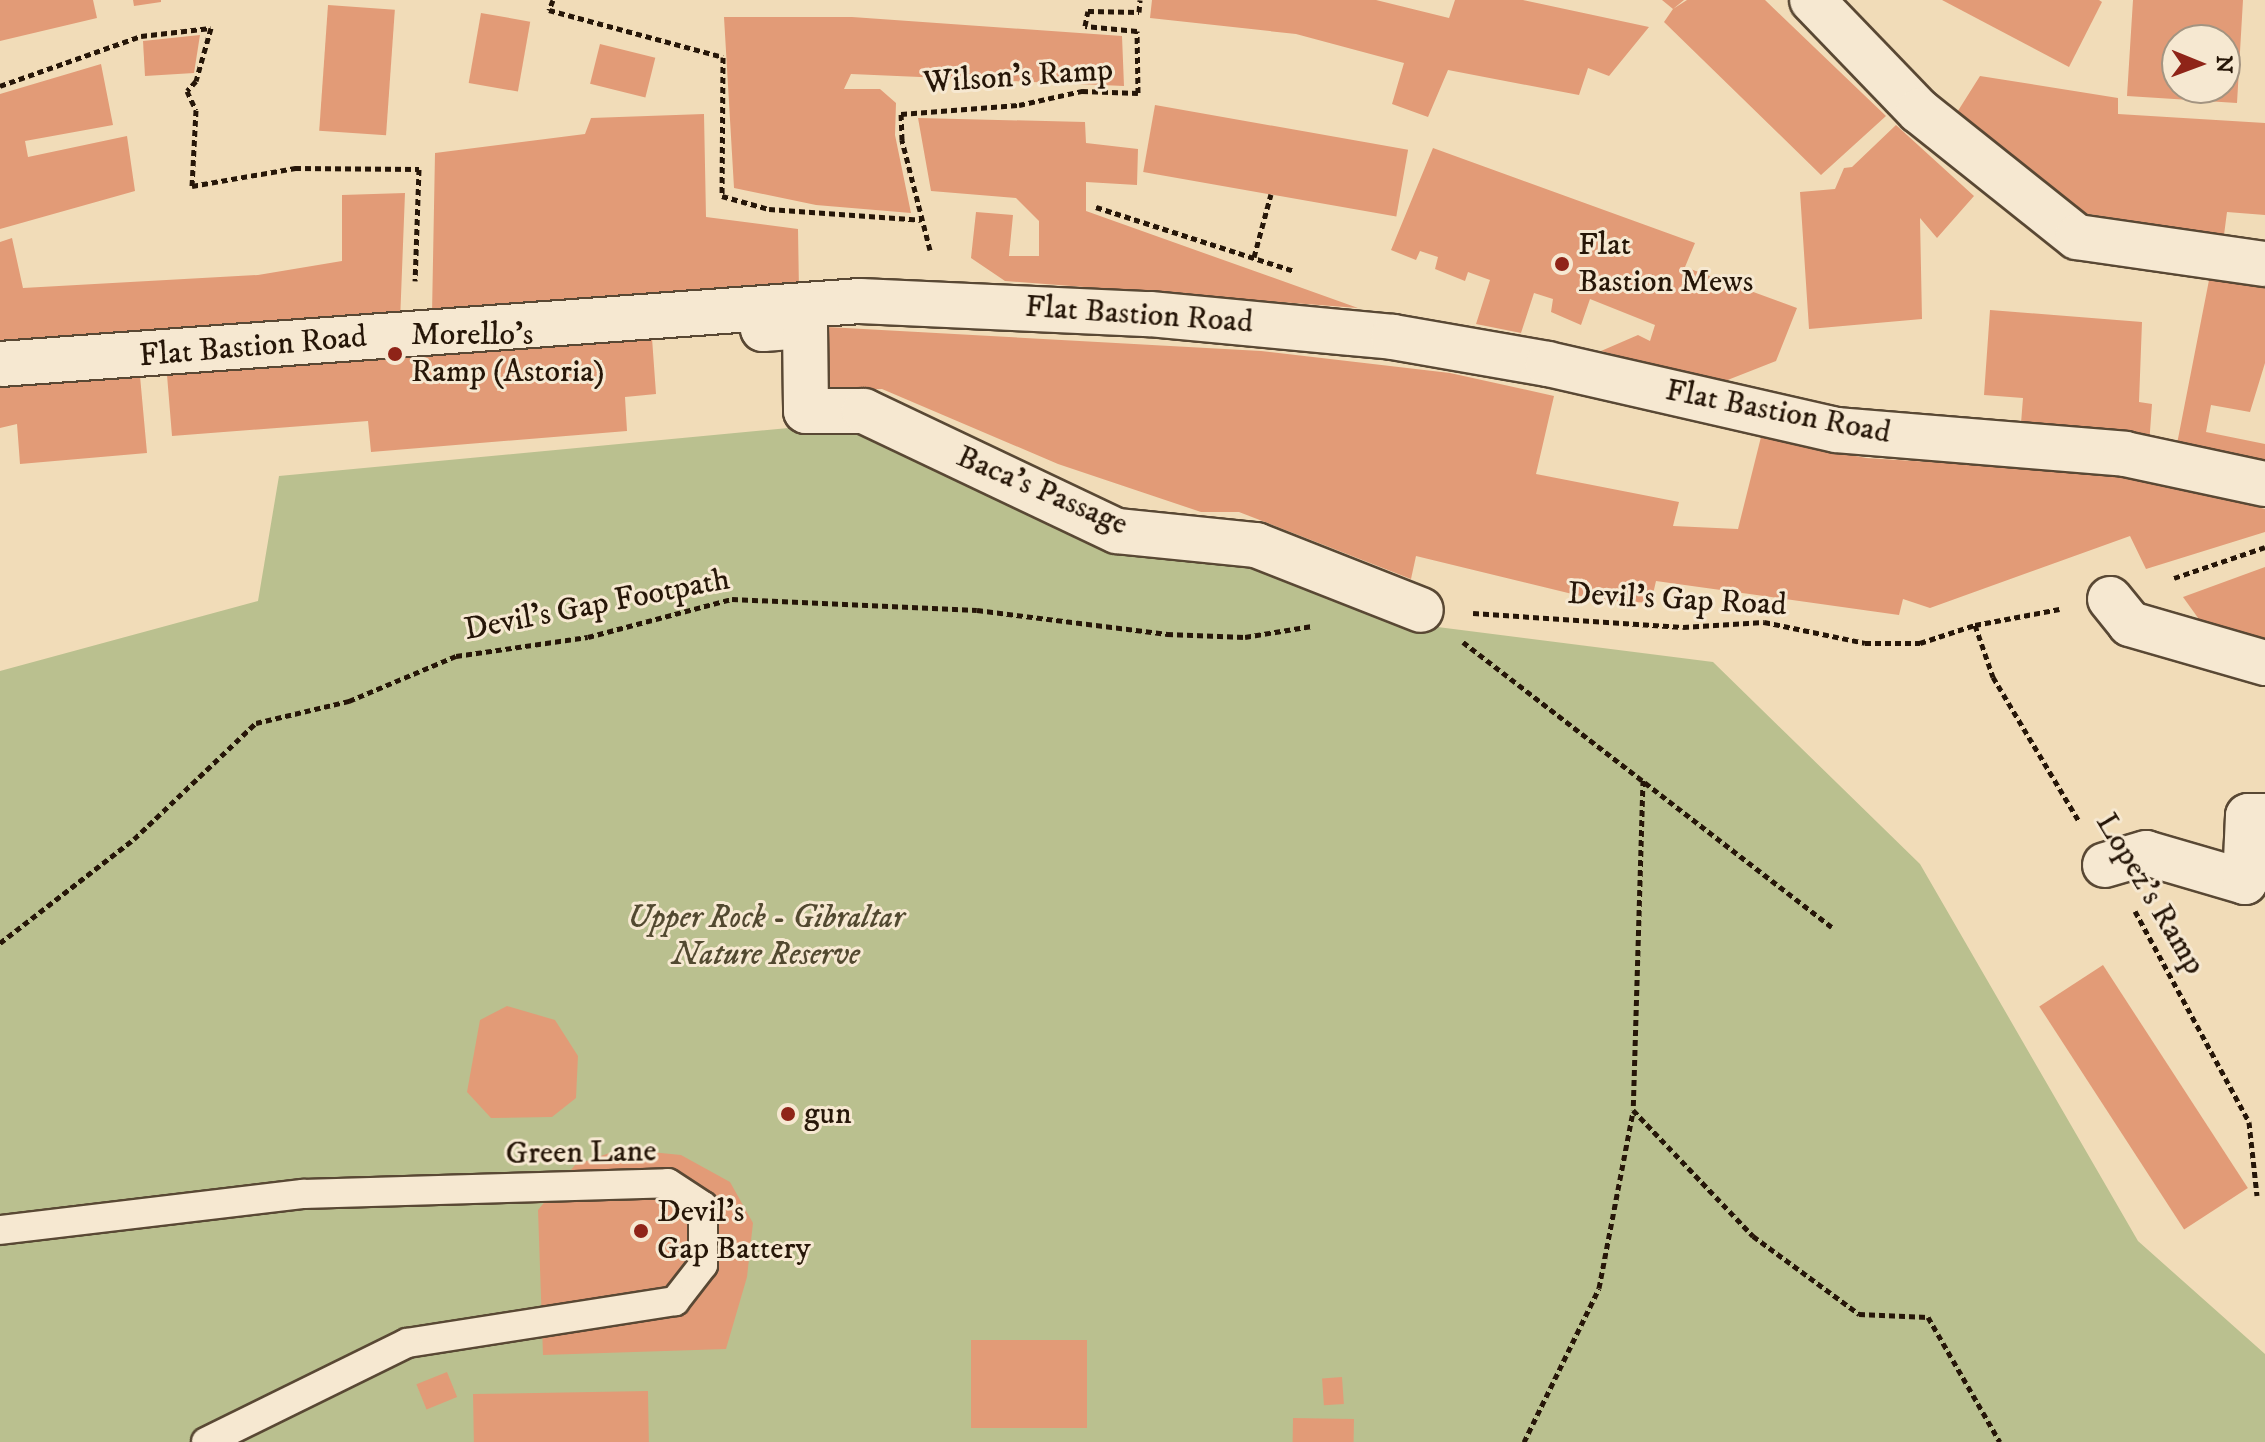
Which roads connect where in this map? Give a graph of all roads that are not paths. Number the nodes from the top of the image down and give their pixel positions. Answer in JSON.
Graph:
{"nodes":[{"id":1,"x":1812,"y":0,"type":"edge"},
{"id":2,"x":2265,"y":264,"type":"edge"},
{"id":3,"x":764,"y":308,"type":"junction"},
{"id":4,"x":0,"y":364,"type":"edge"},
{"id":5,"x":2265,"y":484,"type":"edge"},
{"id":6,"x":2110,"y":599,"type":"dead end"},
{"id":7,"x":1421,"y":610,"type":"road end"},
{"id":8,"x":2265,"y":663,"type":"edge"},
{"id":9,"x":2265,"y":816,"type":"edge"},
{"id":10,"x":2105,"y":865,"type":"road end"},
{"id":11,"x":0,"y":1230,"type":"edge"},
{"id":12,"x":206,"y":1442,"type":"edge"}],
"edges":[{"from":1,"to":2,"type":"street"},
{"from":3,"to":4,"type":"street","name":"Flat Bastion Road"},
{"from":3,"to":5,"type":"street","name":"Flat Bastion Road"},
{"from":3,"to":7,"type":"street","name":"Baca's Passage"},
{"from":6,"to":8,"type":"street"},
{"from":9,"to":10,"type":"street"},
{"from":11,"to":12,"type":"lane","name":"Green Lane"}]}
